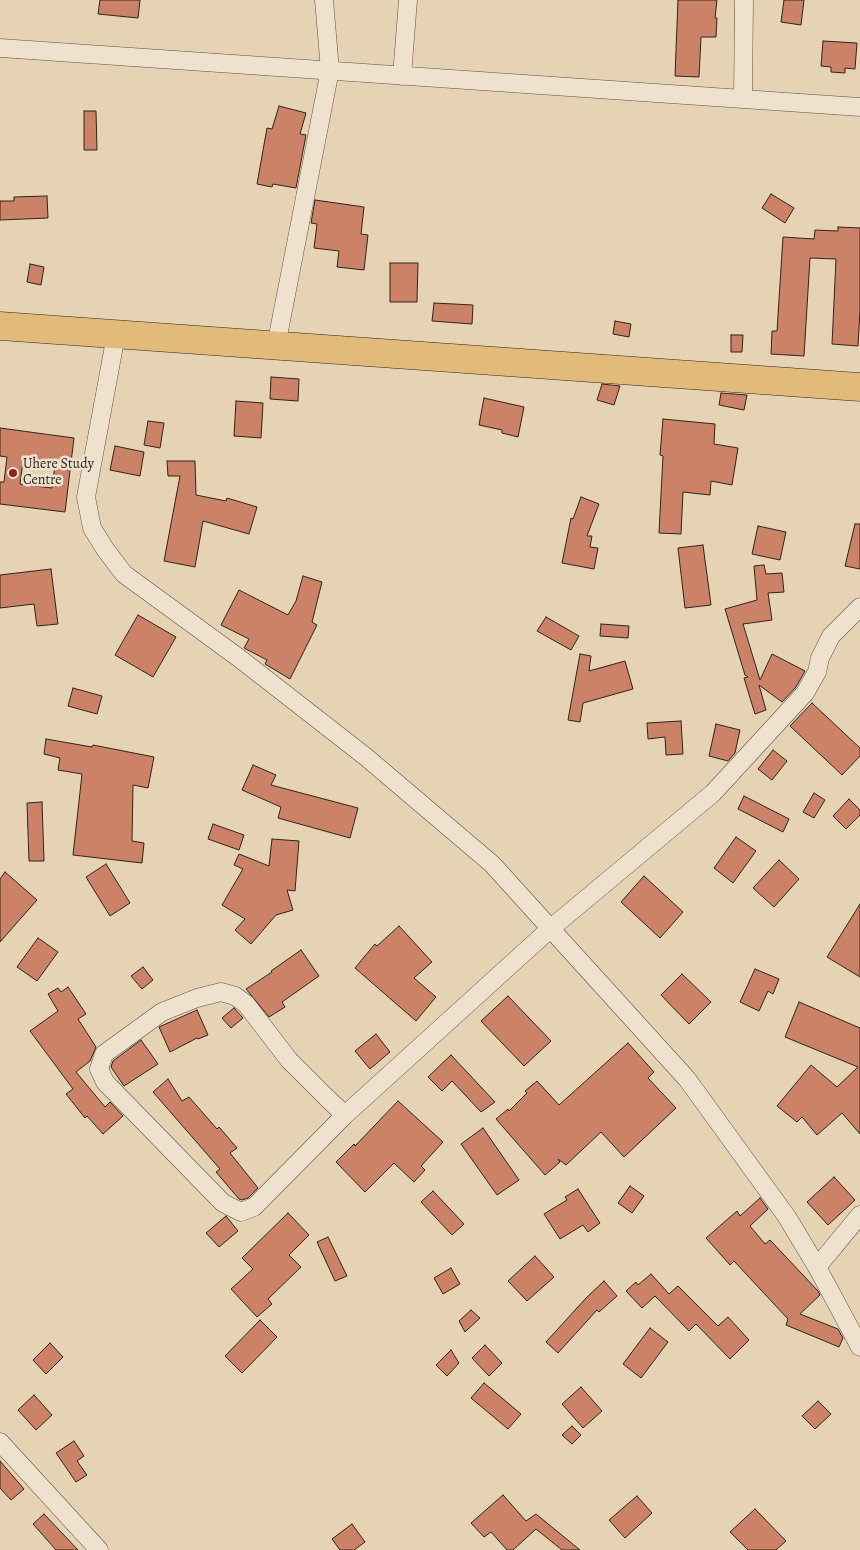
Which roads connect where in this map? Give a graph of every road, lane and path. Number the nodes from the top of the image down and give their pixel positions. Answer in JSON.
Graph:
{"nodes":[{"id":1,"x":324,"y":0,"type":"edge"},
{"id":2,"x":408,"y":0,"type":"edge"},
{"id":3,"x":744,"y":0,"type":"edge"},
{"id":4,"x":0,"y":48,"type":"edge"},
{"id":5,"x":330,"y":70,"type":"junction"},
{"id":6,"x":402,"y":76,"type":"junction"},
{"id":7,"x":743,"y":99,"type":"junction"},
{"id":8,"x":860,"y":107,"type":"edge"},
{"id":9,"x":0,"y":326,"type":"edge"},
{"id":10,"x":116,"y":335,"type":"junction"},
{"id":11,"x":276,"y":346,"type":"junction"},
{"id":12,"x":860,"y":387,"type":"edge"},
{"id":13,"x":860,"y":607,"type":"edge"},
{"id":14,"x":550,"y":929,"type":"junction"},
{"id":15,"x":345,"y":1115,"type":"junction"},
{"id":16,"x":860,"y":1215,"type":"edge"},
{"id":17,"x":817,"y":1267,"type":"junction"},
{"id":18,"x":860,"y":1348,"type":"edge"},
{"id":19,"x":0,"y":1442,"type":"edge"},
{"id":20,"x":100,"y":1550,"type":"edge"}],
"edges":[{"from":1,"to":5,"type":"street"},
{"from":2,"to":6,"type":"street"},
{"from":3,"to":7,"type":"street"},
{"from":4,"to":5,"type":"street"},
{"from":5,"to":6,"type":"street"},
{"from":5,"to":11,"type":"street"},
{"from":6,"to":7,"type":"street"},
{"from":7,"to":8,"type":"street"},
{"from":9,"to":10,"type":"main road"},
{"from":10,"to":11,"type":"main road"},
{"from":10,"to":14,"type":"street"},
{"from":11,"to":12,"type":"main road"},
{"from":13,"to":14,"type":"street"},
{"from":14,"to":15,"type":"street"},
{"from":14,"to":17,"type":"street"},
{"from":15,"to":15,"type":"street"},
{"from":16,"to":17,"type":"street"},
{"from":17,"to":18,"type":"street"},
{"from":19,"to":20,"type":"street"}]}
